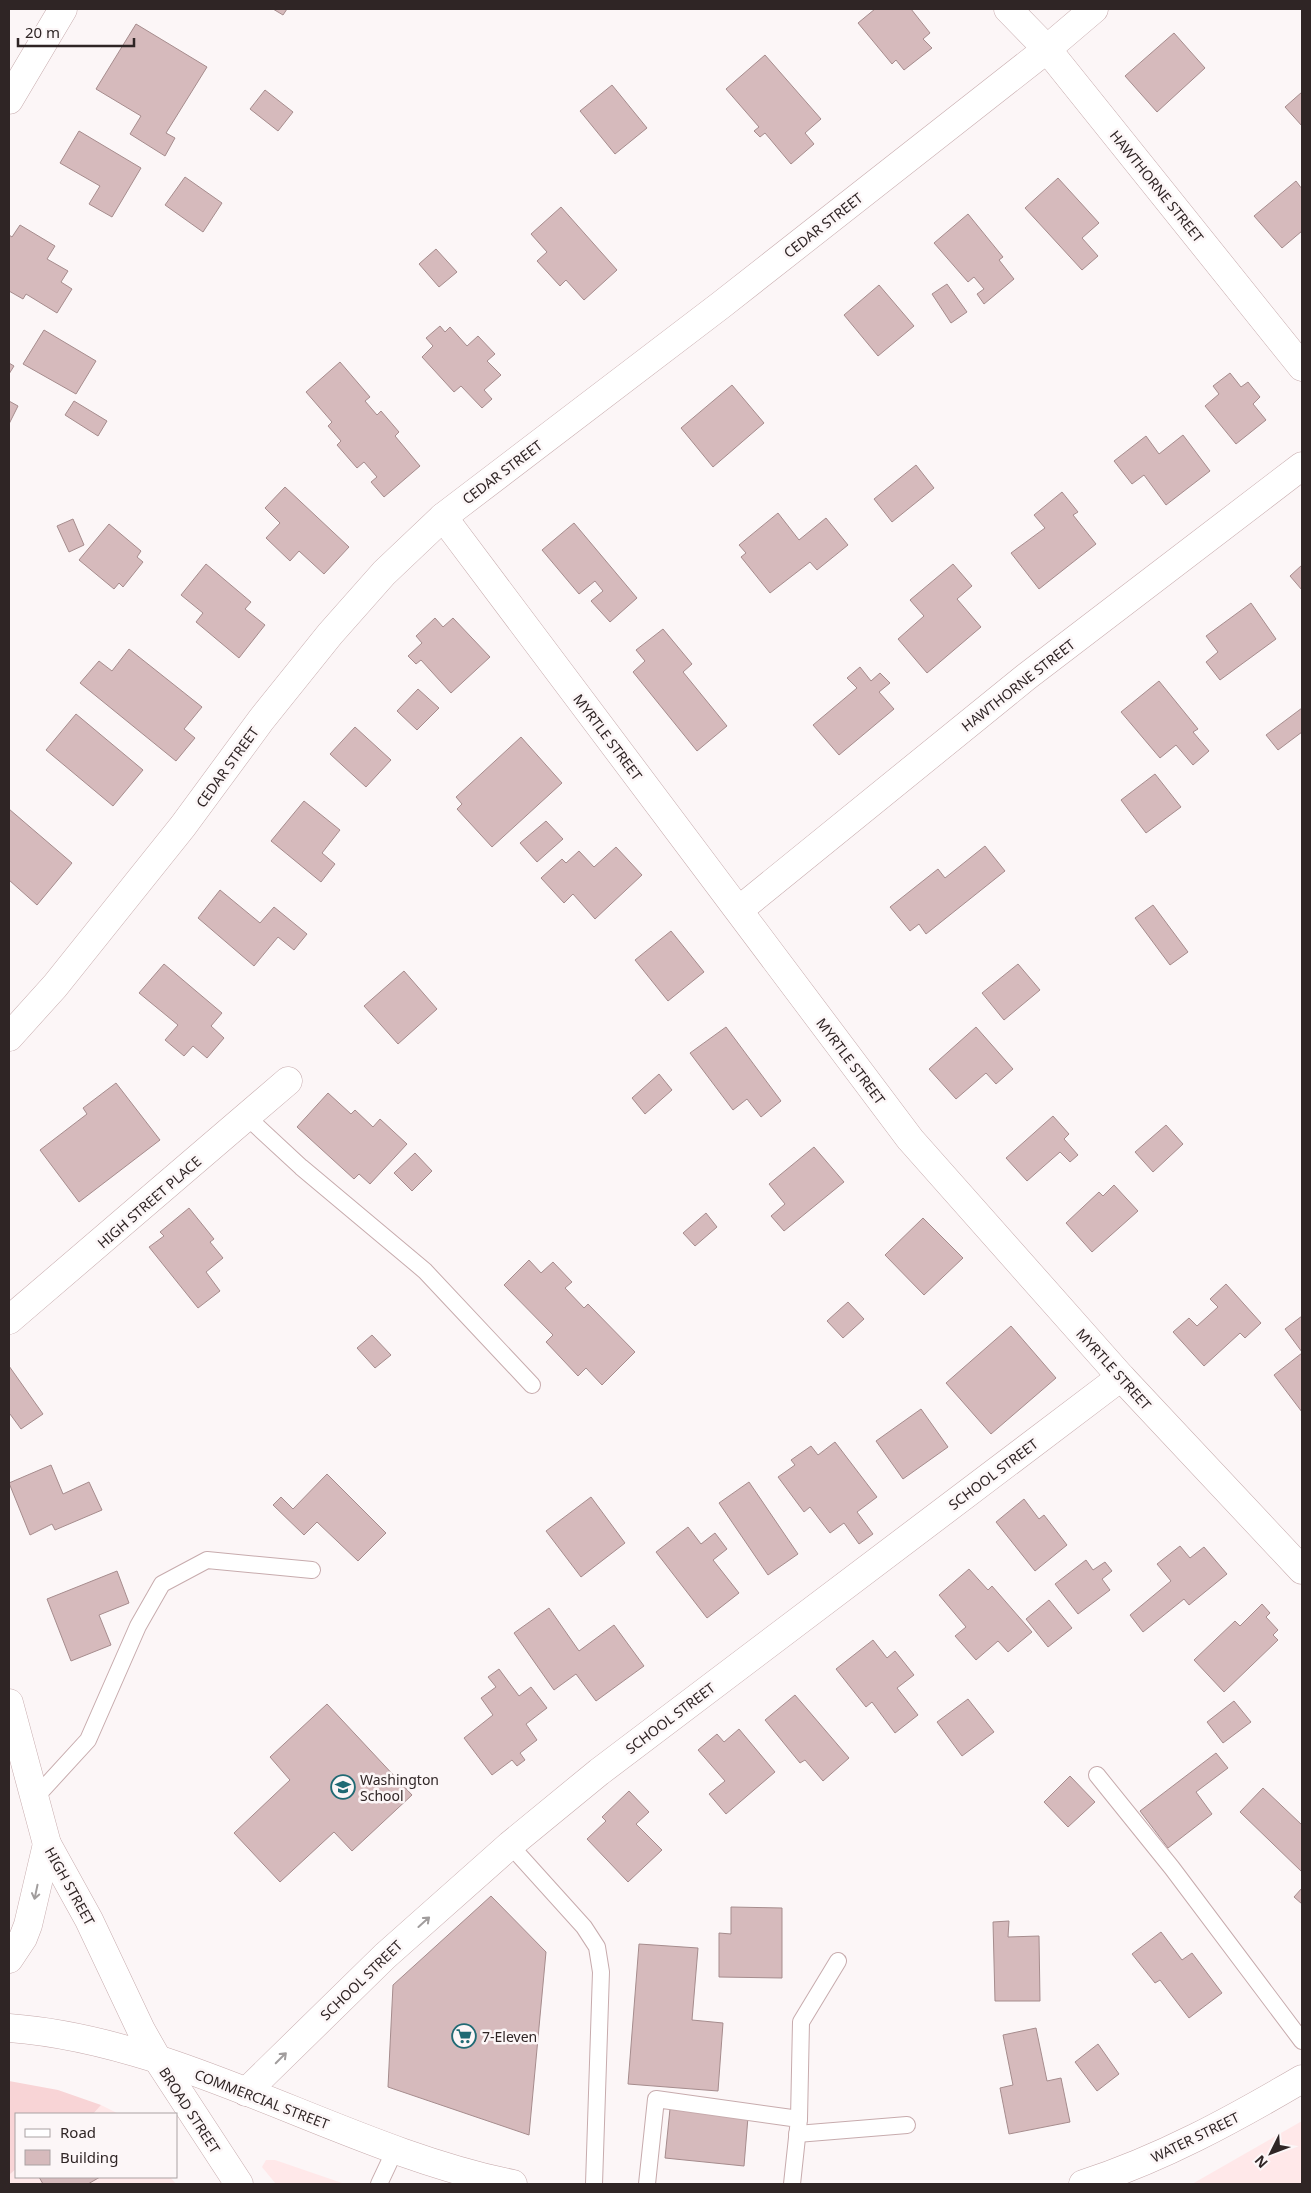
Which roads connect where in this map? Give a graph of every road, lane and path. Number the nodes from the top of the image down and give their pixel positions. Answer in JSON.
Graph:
{"nodes":[{"id":1,"x":63,"y":9,"type":"edge"},
{"id":2,"x":1008,"y":9,"type":"edge"},
{"id":3,"x":1094,"y":9,"type":"edge"},
{"id":4,"x":1047,"y":49,"type":"junction"},
{"id":5,"x":9,"y":100,"type":"edge"},
{"id":6,"x":1302,"y":368,"type":"edge"},
{"id":7,"x":1302,"y":466,"type":"edge"},
{"id":8,"x":443,"y":517,"type":"junction"},
{"id":9,"x":738,"y":910,"type":"junction"},
{"id":10,"x":9,"y":1037,"type":"edge"},
{"id":11,"x":288,"y":1081,"type":"dead end"},
{"id":12,"x":246,"y":1117,"type":"junction"},
{"id":13,"x":9,"y":1320,"type":"edge"},
{"id":14,"x":1120,"y":1377,"type":"junction"},
{"id":15,"x":532,"y":1384,"type":"dead end"},
{"id":16,"x":312,"y":1570,"type":"dead end"},
{"id":17,"x":1302,"y":1570,"type":"edge"},
{"id":18,"x":9,"y":1703,"type":"edge"},
{"id":19,"x":1097,"y":1775,"type":"dead end"},
{"id":20,"x":34,"y":1799,"type":"junction"},
{"id":21,"x":47,"y":1844,"type":"junction"},
{"id":22,"x":510,"y":1845,"type":"junction"},
{"id":23,"x":9,"y":1959,"type":"edge"},
{"id":24,"x":838,"y":1961,"type":"dead end"},
{"id":25,"x":9,"y":2028,"type":"edge"},
{"id":26,"x":1302,"y":2041,"type":"edge"},
{"id":27,"x":158,"y":2060,"type":"junction"},
{"id":28,"x":1302,"y":2080,"type":"edge"},
{"id":29,"x":246,"y":2092,"type":"junction"},
{"id":30,"x":907,"y":2125,"type":"dead end"},
{"id":31,"x":798,"y":2126,"type":"junction"},
{"id":32,"x":396,"y":2150,"type":"junction"},
{"id":33,"x":504,"y":2183,"type":"edge"},
{"id":34,"x":239,"y":2184,"type":"edge"},
{"id":35,"x":380,"y":2184,"type":"edge"},
{"id":36,"x":594,"y":2184,"type":"edge"},
{"id":37,"x":647,"y":2184,"type":"edge"},
{"id":38,"x":792,"y":2184,"type":"edge"},
{"id":39,"x":1083,"y":2184,"type":"edge"}],
"edges":[{"from":1,"to":5,"type":"street"},
{"from":2,"to":4,"type":"street","name":"HAWTHORNE STREET"},
{"from":3,"to":4,"type":"street","name":"CEDAR STREET"},
{"from":4,"to":6,"type":"street","name":"HAWTHORNE STREET"},
{"from":4,"to":8,"type":"street","name":"CEDAR STREET"},
{"from":7,"to":9,"type":"street","name":"HAWTHORNE STREET"},
{"from":8,"to":9,"type":"street","name":"MYRTLE STREET"},
{"from":8,"to":10,"type":"street","name":"CEDAR STREET"},
{"from":9,"to":14,"type":"street","name":"MYRTLE STREET"},
{"from":11,"to":12,"type":"street","name":"HIGH STREET PLACE"},
{"from":12,"to":13,"type":"street","name":"HIGH STREET PLACE"},
{"from":12,"to":15,"type":"lane"},
{"from":14,"to":17,"type":"street","name":"MYRTLE STREET"},
{"from":14,"to":22,"type":"street","name":"SCHOOL STREET"},
{"from":16,"to":20,"type":"lane"},
{"from":18,"to":20,"type":"street","name":"HIGH STREET"},
{"from":19,"to":26,"type":"lane"},
{"from":20,"to":21,"type":"street","name":"HIGH STREET"},
{"from":21,"to":23,"type":"street","one_way":true},
{"from":21,"to":27,"type":"street","name":"HIGH STREET"},
{"from":29,"to":22,"type":"street","name":"SCHOOL STREET","one_way":true},
{"from":22,"to":36,"type":"lane"},
{"from":24,"to":31,"type":"lane"},
{"from":25,"to":27,"type":"street","name":"COMMERCIAL STREET"},
{"from":27,"to":29,"type":"street","name":"COMMERCIAL STREET"},
{"from":27,"to":34,"type":"street","name":"BROAD STREET"},
{"from":28,"to":39,"type":"street","name":"WATER STREET"},
{"from":29,"to":32,"type":"street","name":"COMMERCIAL STREET"},
{"from":30,"to":31,"type":"lane"},
{"from":31,"to":37,"type":"lane"},
{"from":31,"to":38,"type":"lane"},
{"from":32,"to":33,"type":"street","name":"COMMERCIAL STREET"},
{"from":32,"to":35,"type":"lane"}]}
